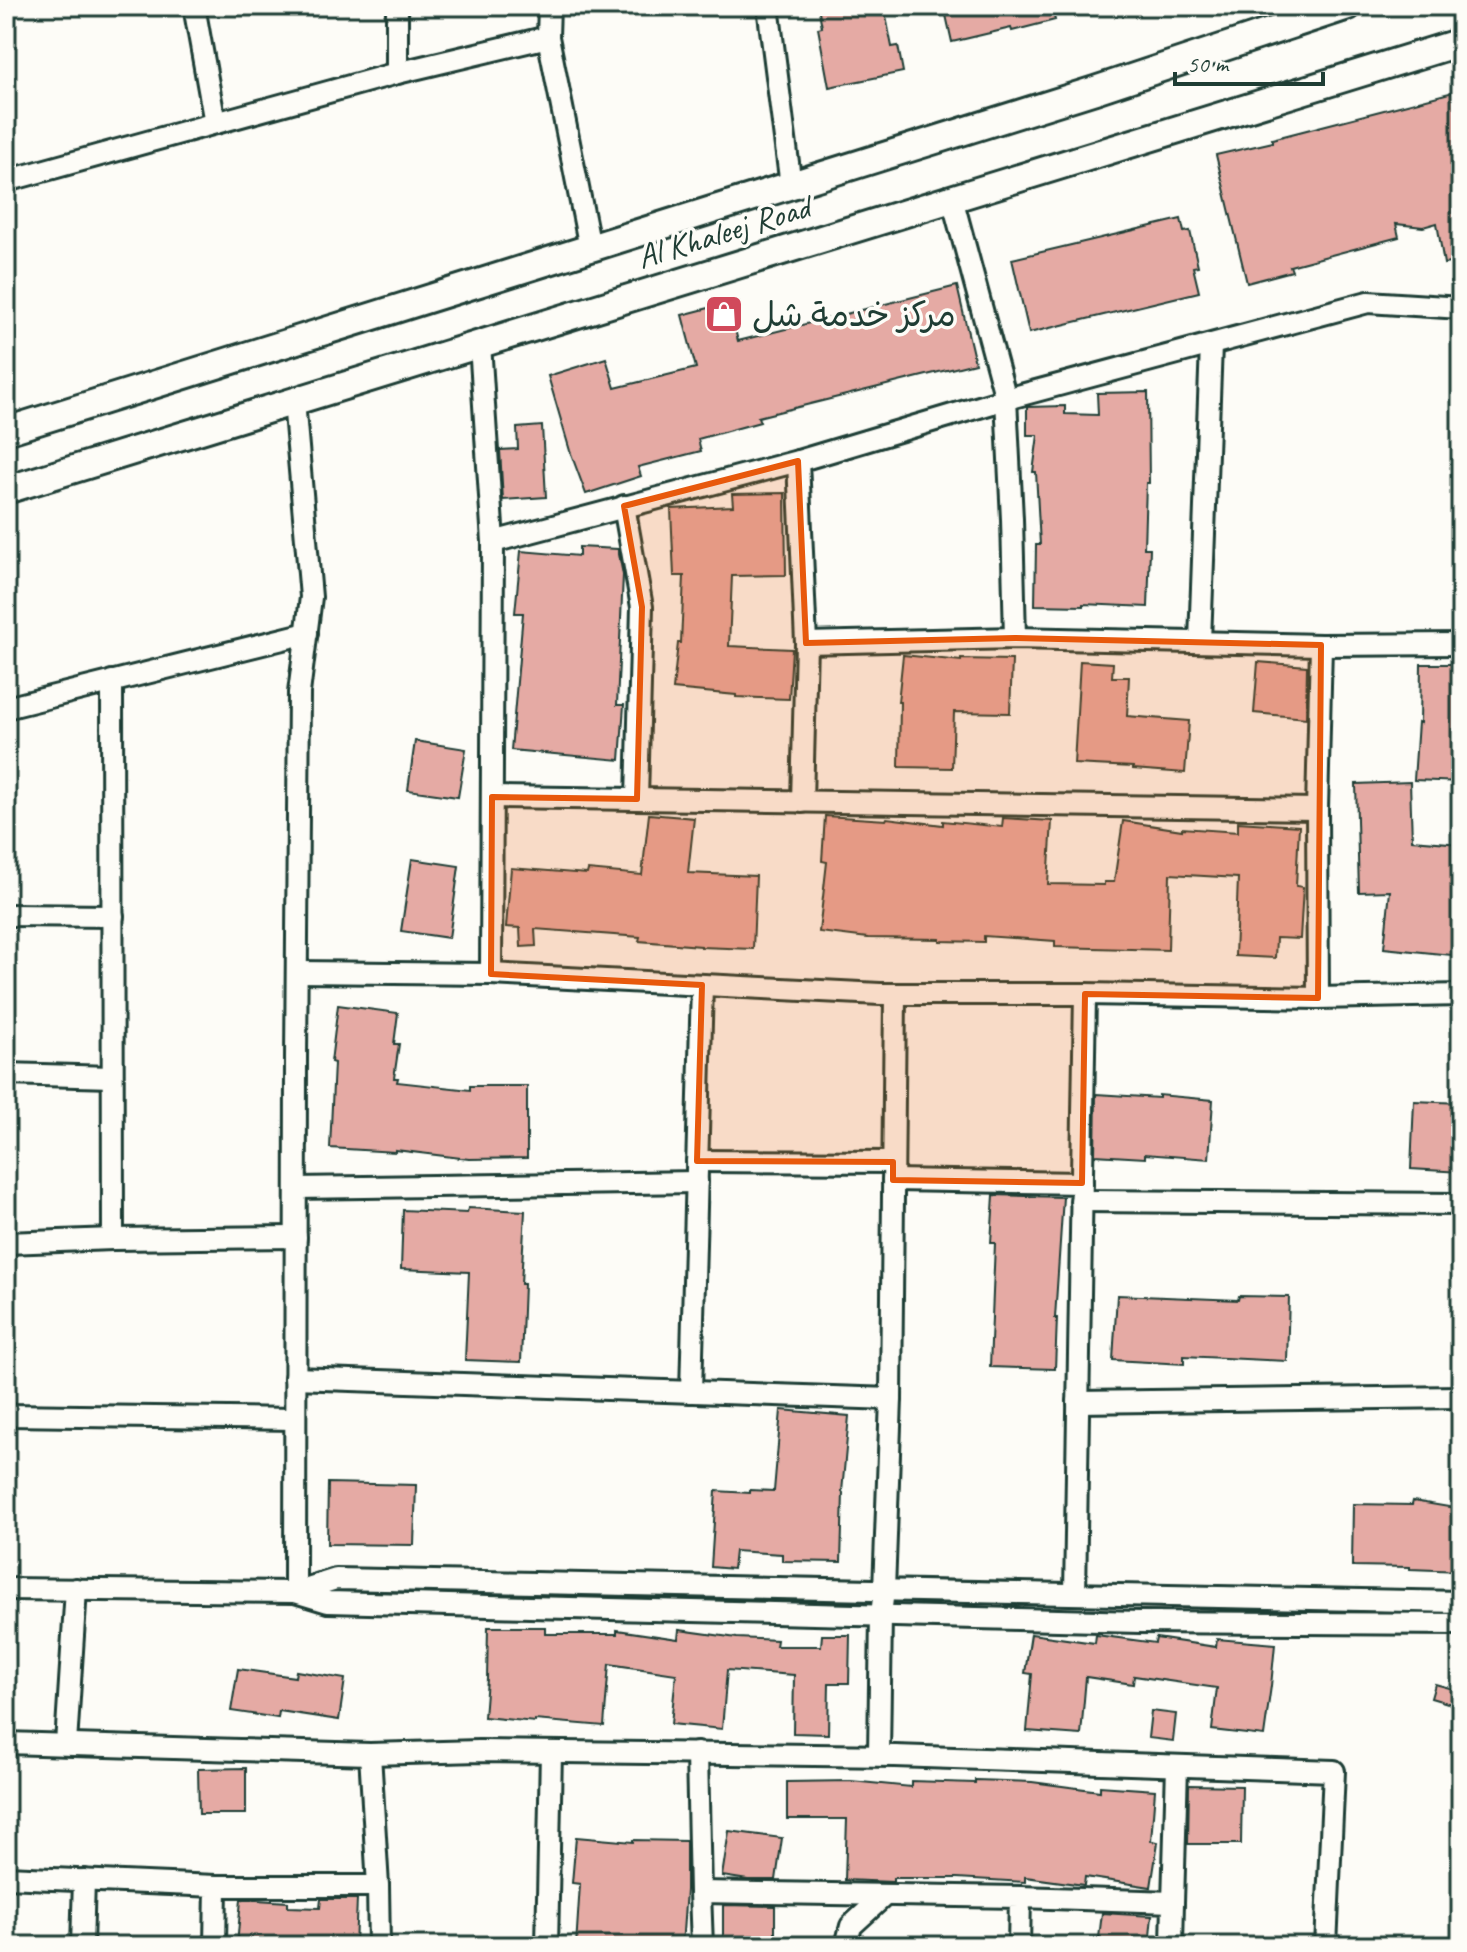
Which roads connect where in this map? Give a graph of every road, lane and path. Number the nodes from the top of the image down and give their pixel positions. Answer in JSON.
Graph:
{"nodes":[{"id":1,"x":194,"y":6,"type":"edge"},
{"id":2,"x":397,"y":6,"type":"edge"},
{"id":3,"x":549,"y":6,"type":"edge"},
{"id":4,"x":768,"y":6,"type":"edge"},
{"id":5,"x":1348,"y":6,"type":"edge"},
{"id":6,"x":548,"y":37,"type":"junction"},
{"id":7,"x":1461,"y":42,"type":"edge"},
{"id":8,"x":397,"y":73,"type":"junction"},
{"id":9,"x":215,"y":123,"type":"junction"},
{"id":10,"x":6,"y":181,"type":"edge"},
{"id":11,"x":791,"y":186,"type":"junction"},
{"id":12,"x":952,"y":198,"type":"junction"},
{"id":13,"x":590,"y":248,"type":"junction"},
{"id":14,"x":1461,"y":308,"type":"edge"},
{"id":15,"x":480,"y":344,"type":"junction"},
{"id":16,"x":1211,"y":345,"type":"junction"},
{"id":17,"x":1006,"y":399,"type":"junction"},
{"id":18,"x":294,"y":401,"type":"junction"},
{"id":19,"x":6,"y":431,"type":"edge"},
{"id":20,"x":798,"y":461,"type":"junction"},
{"id":21,"x":6,"y":490,"type":"edge"},
{"id":22,"x":624,"y":506,"type":"junction"},
{"id":23,"x":493,"y":542,"type":"junction"},
{"id":24,"x":307,"y":633,"type":"junction"},
{"id":25,"x":1015,"y":638,"type":"junction"},
{"id":26,"x":1200,"y":641,"type":"junction"},
{"id":27,"x":806,"y":643,"type":"junction"},
{"id":28,"x":1461,"y":644,"type":"edge"},
{"id":29,"x":1321,"y":645,"type":"junction"},
{"id":30,"x":112,"y":681,"type":"junction"},
{"id":31,"x":6,"y":708,"type":"edge"},
{"id":32,"x":492,"y":797,"type":"junction"},
{"id":33,"x":637,"y":799,"type":"junction"},
{"id":34,"x":802,"y":802,"type":"junction"},
{"id":35,"x":1317,"y":809,"type":"junction"},
{"id":36,"x":6,"y":915,"type":"edge"},
{"id":37,"x":113,"y":916,"type":"junction"},
{"id":38,"x":297,"y":972,"type":"junction"},
{"id":39,"x":491,"y":974,"type":"junction"},
{"id":40,"x":702,"y":985,"type":"junction"},
{"id":41,"x":895,"y":994,"type":"junction"},
{"id":42,"x":1085,"y":994,"type":"junction"},
{"id":43,"x":1461,"y":995,"type":"edge"},
{"id":44,"x":1318,"y":998,"type":"junction"},
{"id":45,"x":6,"y":1074,"type":"edge"},
{"id":46,"x":112,"y":1077,"type":"junction"},
{"id":47,"x":697,"y":1161,"type":"junction"},
{"id":48,"x":893,"y":1171,"type":"junction"},
{"id":49,"x":697,"y":1182,"type":"junction"},
{"id":50,"x":296,"y":1188,"type":"junction"},
{"id":51,"x":1081,"y":1192,"type":"junction"},
{"id":52,"x":1461,"y":1204,"type":"edge"},
{"id":53,"x":296,"y":1237,"type":"junction"},
{"id":54,"x":113,"y":1239,"type":"junction"},
{"id":55,"x":6,"y":1243,"type":"edge"},
{"id":56,"x":295,"y":1378,"type":"junction"},
{"id":57,"x":691,"y":1392,"type":"junction"},
{"id":58,"x":1461,"y":1397,"type":"edge"},
{"id":59,"x":891,"y":1399,"type":"junction"},
{"id":60,"x":1078,"y":1402,"type":"junction"},
{"id":61,"x":6,"y":1415,"type":"edge"},
{"id":62,"x":295,"y":1419,"type":"junction"},
{"id":63,"x":6,"y":1589,"type":"edge"},
{"id":64,"x":76,"y":1589,"type":"junction"},
{"id":65,"x":884,"y":1590,"type":"junction"},
{"id":66,"x":295,"y":1592,"type":"junction"},
{"id":67,"x":1075,"y":1594,"type":"junction"},
{"id":68,"x":1461,"y":1602,"type":"edge"},
{"id":69,"x":881,"y":1615,"type":"junction"},
{"id":70,"x":1461,"y":1624,"type":"edge"},
{"id":71,"x":6,"y":1743,"type":"edge"},
{"id":72,"x":66,"y":1744,"type":"junction"},
{"id":73,"x":551,"y":1752,"type":"junction"},
{"id":74,"x":697,"y":1753,"type":"junction"},
{"id":75,"x":370,"y":1754,"type":"junction"},
{"id":76,"x":879,"y":1755,"type":"junction"},
{"id":77,"x":1177,"y":1766,"type":"junction"},
{"id":78,"x":6,"y":1877,"type":"edge"},
{"id":79,"x":84,"y":1880,"type":"junction"},
{"id":80,"x":216,"y":1886,"type":"junction"},
{"id":81,"x":378,"y":1886,"type":"junction"},
{"id":82,"x":700,"y":1892,"type":"junction"},
{"id":83,"x":885,"y":1895,"type":"junction"},
{"id":84,"x":1020,"y":1897,"type":"junction"},
{"id":85,"x":1173,"y":1902,"type":"junction"},
{"id":86,"x":82,"y":1946,"type":"edge"},
{"id":87,"x":215,"y":1946,"type":"edge"},
{"id":88,"x":379,"y":1946,"type":"edge"},
{"id":89,"x":547,"y":1946,"type":"edge"},
{"id":90,"x":702,"y":1946,"type":"edge"},
{"id":91,"x":846,"y":1946,"type":"edge"},
{"id":92,"x":1019,"y":1946,"type":"edge"},
{"id":93,"x":1172,"y":1946,"type":"edge"},
{"id":94,"x":1326,"y":1946,"type":"edge"}],
"edges":[{"from":1,"to":9,"type":"street"},
{"from":2,"to":8,"type":"street"},
{"from":3,"to":6,"type":"street"},
{"from":4,"to":11,"type":"street"},
{"from":5,"to":11,"type":"main road","name":"Al Khaleej Road"},
{"from":6,"to":8,"type":"street"},
{"from":6,"to":13,"type":"street"},
{"from":7,"to":12,"type":"main road","name":"Al Khaleej Road"},
{"from":8,"to":9,"type":"street"},
{"from":9,"to":10,"type":"street"},
{"from":11,"to":13,"type":"main road","name":"Al Khaleej Road"},
{"from":12,"to":15,"type":"main road","name":"Al Khaleej Road"},
{"from":12,"to":17,"type":"street"},
{"from":13,"to":19,"type":"main road","name":"Al Khaleej Road"},
{"from":14,"to":16,"type":"street"},
{"from":15,"to":18,"type":"main road","name":"Al Khaleej Road"},
{"from":15,"to":23,"type":"street"},
{"from":16,"to":17,"type":"street"},
{"from":16,"to":26,"type":"street"},
{"from":17,"to":20,"type":"street"},
{"from":17,"to":25,"type":"street"},
{"from":18,"to":21,"type":"main road","name":"Al Khaleej Road"},
{"from":18,"to":24,"type":"street"},
{"from":20,"to":22,"type":"street"},
{"from":20,"to":27,"type":"street"},
{"from":22,"to":23,"type":"street"},
{"from":22,"to":33,"type":"street"},
{"from":23,"to":32,"type":"street"},
{"from":24,"to":30,"type":"street"},
{"from":24,"to":38,"type":"street"},
{"from":25,"to":26,"type":"street"},
{"from":25,"to":27,"type":"street"},
{"from":26,"to":29,"type":"street"},
{"from":27,"to":34,"type":"street"},
{"from":28,"to":29,"type":"street"},
{"from":29,"to":35,"type":"street"},
{"from":30,"to":31,"type":"street"},
{"from":30,"to":37,"type":"street"},
{"from":32,"to":33,"type":"street"},
{"from":32,"to":39,"type":"street"},
{"from":33,"to":34,"type":"street"},
{"from":34,"to":35,"type":"street"},
{"from":35,"to":44,"type":"street"},
{"from":36,"to":37,"type":"street"},
{"from":37,"to":46,"type":"street"},
{"from":38,"to":39,"type":"street"},
{"from":38,"to":50,"type":"street"},
{"from":39,"to":40,"type":"street"},
{"from":40,"to":41,"type":"street"},
{"from":40,"to":47,"type":"street"},
{"from":41,"to":42,"type":"street"},
{"from":41,"to":48,"type":"street"},
{"from":42,"to":44,"type":"street"},
{"from":42,"to":51,"type":"street"},
{"from":43,"to":44,"type":"street"},
{"from":45,"to":46,"type":"street"},
{"from":46,"to":54,"type":"street"},
{"from":47,"to":48,"type":"street"},
{"from":47,"to":49,"type":"street"},
{"from":48,"to":51,"type":"street"},
{"from":48,"to":59,"type":"street"},
{"from":49,"to":50,"type":"street"},
{"from":49,"to":57,"type":"street"},
{"from":50,"to":53,"type":"street"},
{"from":51,"to":52,"type":"street"},
{"from":51,"to":60,"type":"street"},
{"from":53,"to":54,"type":"street"},
{"from":53,"to":56,"type":"street"},
{"from":54,"to":55,"type":"street"},
{"from":56,"to":57,"type":"street"},
{"from":56,"to":62,"type":"street"},
{"from":57,"to":59,"type":"street"},
{"from":58,"to":60,"type":"street"},
{"from":59,"to":65,"type":"street"},
{"from":60,"to":67,"type":"street"},
{"from":61,"to":62,"type":"street"},
{"from":62,"to":66,"type":"street"},
{"from":63,"to":64,"type":"street"},
{"from":64,"to":66,"type":"street"},
{"from":64,"to":72,"type":"street"},
{"from":65,"to":66,"type":"street"},
{"from":65,"to":67,"type":"street"},
{"from":65,"to":69,"type":"street"},
{"from":66,"to":69,"type":"street"},
{"from":67,"to":68,"type":"street"},
{"from":69,"to":70,"type":"street"},
{"from":69,"to":76,"type":"street"},
{"from":71,"to":72,"type":"street"},
{"from":72,"to":75,"type":"street"},
{"from":73,"to":74,"type":"street"},
{"from":73,"to":75,"type":"street"},
{"from":73,"to":89,"type":"street"},
{"from":74,"to":76,"type":"street"},
{"from":74,"to":82,"type":"street"},
{"from":75,"to":81,"type":"street"},
{"from":76,"to":77,"type":"street"},
{"from":77,"to":85,"type":"street"},
{"from":77,"to":94,"type":"street"},
{"from":78,"to":79,"type":"street"},
{"from":79,"to":80,"type":"street"},
{"from":79,"to":86,"type":"street"},
{"from":80,"to":81,"type":"street"},
{"from":80,"to":87,"type":"street"},
{"from":81,"to":88,"type":"street"},
{"from":82,"to":83,"type":"street"},
{"from":82,"to":90,"type":"street"},
{"from":83,"to":84,"type":"street"},
{"from":83,"to":91,"type":"street"},
{"from":84,"to":85,"type":"street"},
{"from":84,"to":92,"type":"street"},
{"from":85,"to":93,"type":"street"}]}
